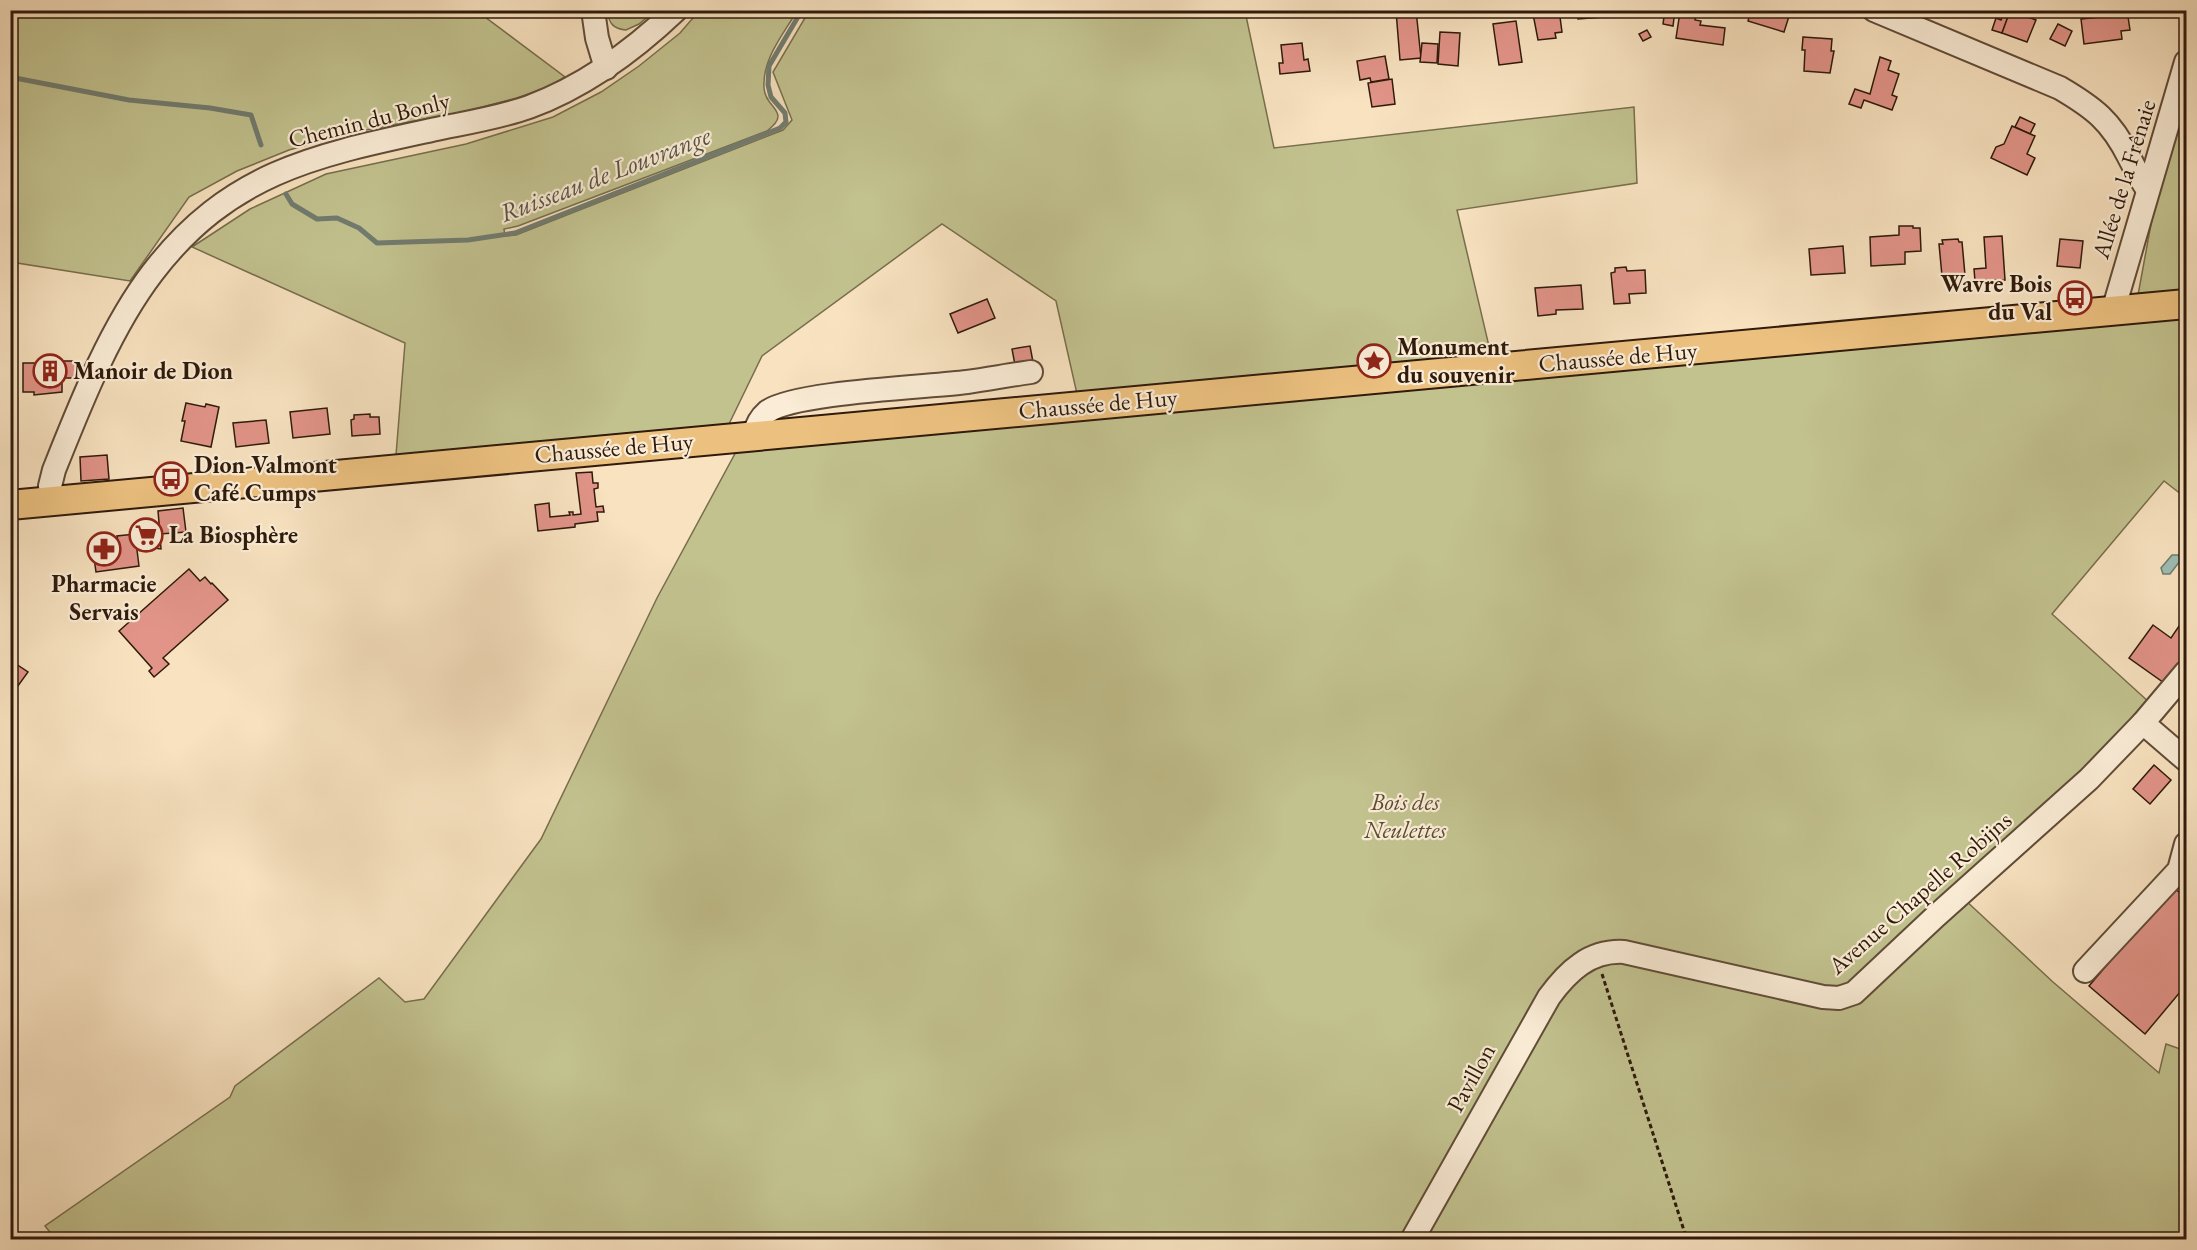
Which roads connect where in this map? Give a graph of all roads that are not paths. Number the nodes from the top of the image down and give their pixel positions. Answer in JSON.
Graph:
{"nodes":[{"id":1,"x":593,"y":10,"type":"edge"},
{"id":2,"x":676,"y":10,"type":"edge"},
{"id":3,"x":1874,"y":10,"type":"edge"},
{"id":4,"x":2187,"y":62,"type":"edge"},
{"id":5,"x":606,"y":68,"type":"junction"},
{"id":6,"x":2148,"y":190,"type":"junction"},
{"id":7,"x":2187,"y":304,"type":"edge"},
{"id":8,"x":2113,"y":311,"type":"junction"},
{"id":9,"x":1031,"y":372,"type":"dead end"},
{"id":10,"x":754,"y":435,"type":"junction"},
{"id":11,"x":51,"y":501,"type":"junction"},
{"id":12,"x":10,"y":505,"type":"edge"},
{"id":13,"x":2187,"y":672,"type":"edge"},
{"id":14,"x":2143,"y":723,"type":"junction"},
{"id":15,"x":2187,"y":760,"type":"edge"},
{"id":16,"x":2187,"y":844,"type":"edge"},
{"id":17,"x":2183,"y":873,"type":"edge"},
{"id":18,"x":1593,"y":957,"type":"joint"},
{"id":19,"x":2085,"y":971,"type":"dead end"},
{"id":20,"x":1412,"y":1239,"type":"edge"}],
"edges":[{"from":1,"to":5,"type":"street"},
{"from":2,"to":5,"type":"street","name":"Chemin du Bonly"},
{"from":3,"to":6,"type":"street"},
{"from":4,"to":6,"type":"street","name":"Allée de la Frênaie"},
{"from":5,"to":11,"type":"street","name":"Chemin du Bonly"},
{"from":6,"to":8,"type":"street","name":"Allée de la Frênaie"},
{"from":7,"to":8,"type":"main road","name":"Chaussée de Huy"},
{"from":8,"to":10,"type":"main road","name":"Chaussée de Huy"},
{"from":9,"to":10,"type":"street"},
{"from":10,"to":11,"type":"main road","name":"Chaussée de Huy"},
{"from":11,"to":12,"type":"main road","name":"Chaussée de Huy"},
{"from":13,"to":14,"type":"street","name":"Avenue Chapelle Robijns"},
{"from":14,"to":15,"type":"street"},
{"from":14,"to":18,"type":"street","name":"Avenue Chapelle Robijns"},
{"from":16,"to":17,"type":"street"},
{"from":17,"to":19,"type":"street"},
{"from":18,"to":20,"type":"street","name":"Pavillon"}]}
